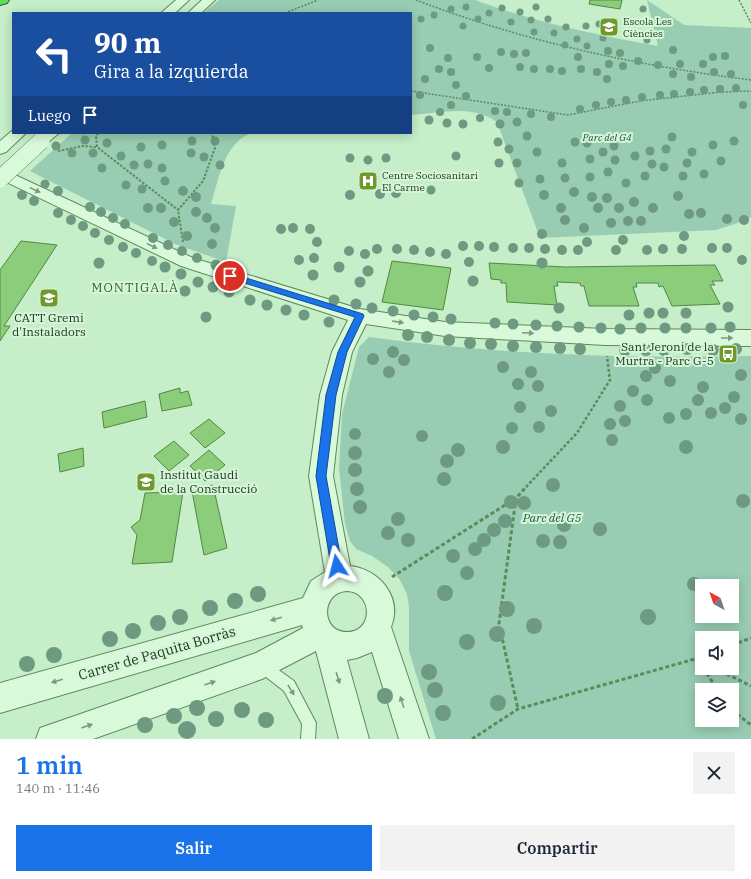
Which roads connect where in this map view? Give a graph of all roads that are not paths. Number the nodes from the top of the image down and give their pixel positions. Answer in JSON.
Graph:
{"nodes":[{"id":1,"x":3,"y":0,"type":"edge"},
{"id":2,"x":183,"y":0,"type":"edge"},
{"id":3,"x":209,"y":0,"type":"edge"},
{"id":4,"x":0,"y":1,"type":"edge"},
{"id":5,"x":168,"y":12,"type":"edge"},
{"id":6,"x":195,"y":12,"type":"edge"},
{"id":7,"x":17,"y":134,"type":"edge"},
{"id":8,"x":46,"y":137,"type":"edge"},
{"id":9,"x":0,"y":149,"type":"edge"},
{"id":10,"x":0,"y":173,"type":"edge"},
{"id":11,"x":0,"y":179,"type":"edge"},
{"id":12,"x":360,"y":316,"type":"junction"},
{"id":13,"x":751,"y":338,"type":"edge"},
{"id":14,"x":339,"y":579,"type":"junction"},
{"id":15,"x":320,"y":627,"type":"junction"},
{"id":16,"x":378,"y":628,"type":"junction"},
{"id":17,"x":262,"y":665,"type":"junction"},
{"id":18,"x":0,"y":698,"type":"edge"},
{"id":19,"x":51,"y":739,"type":"edge"},
{"id":20,"x":308,"y":739,"type":"edge"},
{"id":21,"x":354,"y":739,"type":"edge"},
{"id":22,"x":414,"y":739,"type":"edge"}],
"edges":[{"from":1,"to":4,"type":"highway"},
{"from":2,"to":5,"type":"street"},
{"from":3,"to":6,"type":"street"},
{"from":7,"to":9,"type":"street"},
{"from":8,"to":11,"type":"street","bridge":true},
{"from":10,"to":12,"type":"street","one_way":true},
{"from":12,"to":13,"type":"street","one_way":true},
{"from":12,"to":14,"type":"street"},
{"from":14,"to":15,"type":"street"},
{"from":14,"to":16,"type":"street"},
{"from":15,"to":16,"type":"street"},
{"from":15,"to":17,"type":"street"},
{"from":15,"to":18,"type":"street","name":"Carrer de Paquita Borràs","one_way":true},
{"from":15,"to":21,"type":"street","one_way":true},
{"from":22,"to":16,"type":"street","one_way":true},
{"from":19,"to":17,"type":"street","one_way":true},
{"from":17,"to":20,"type":"lane","one_way":true}]}
